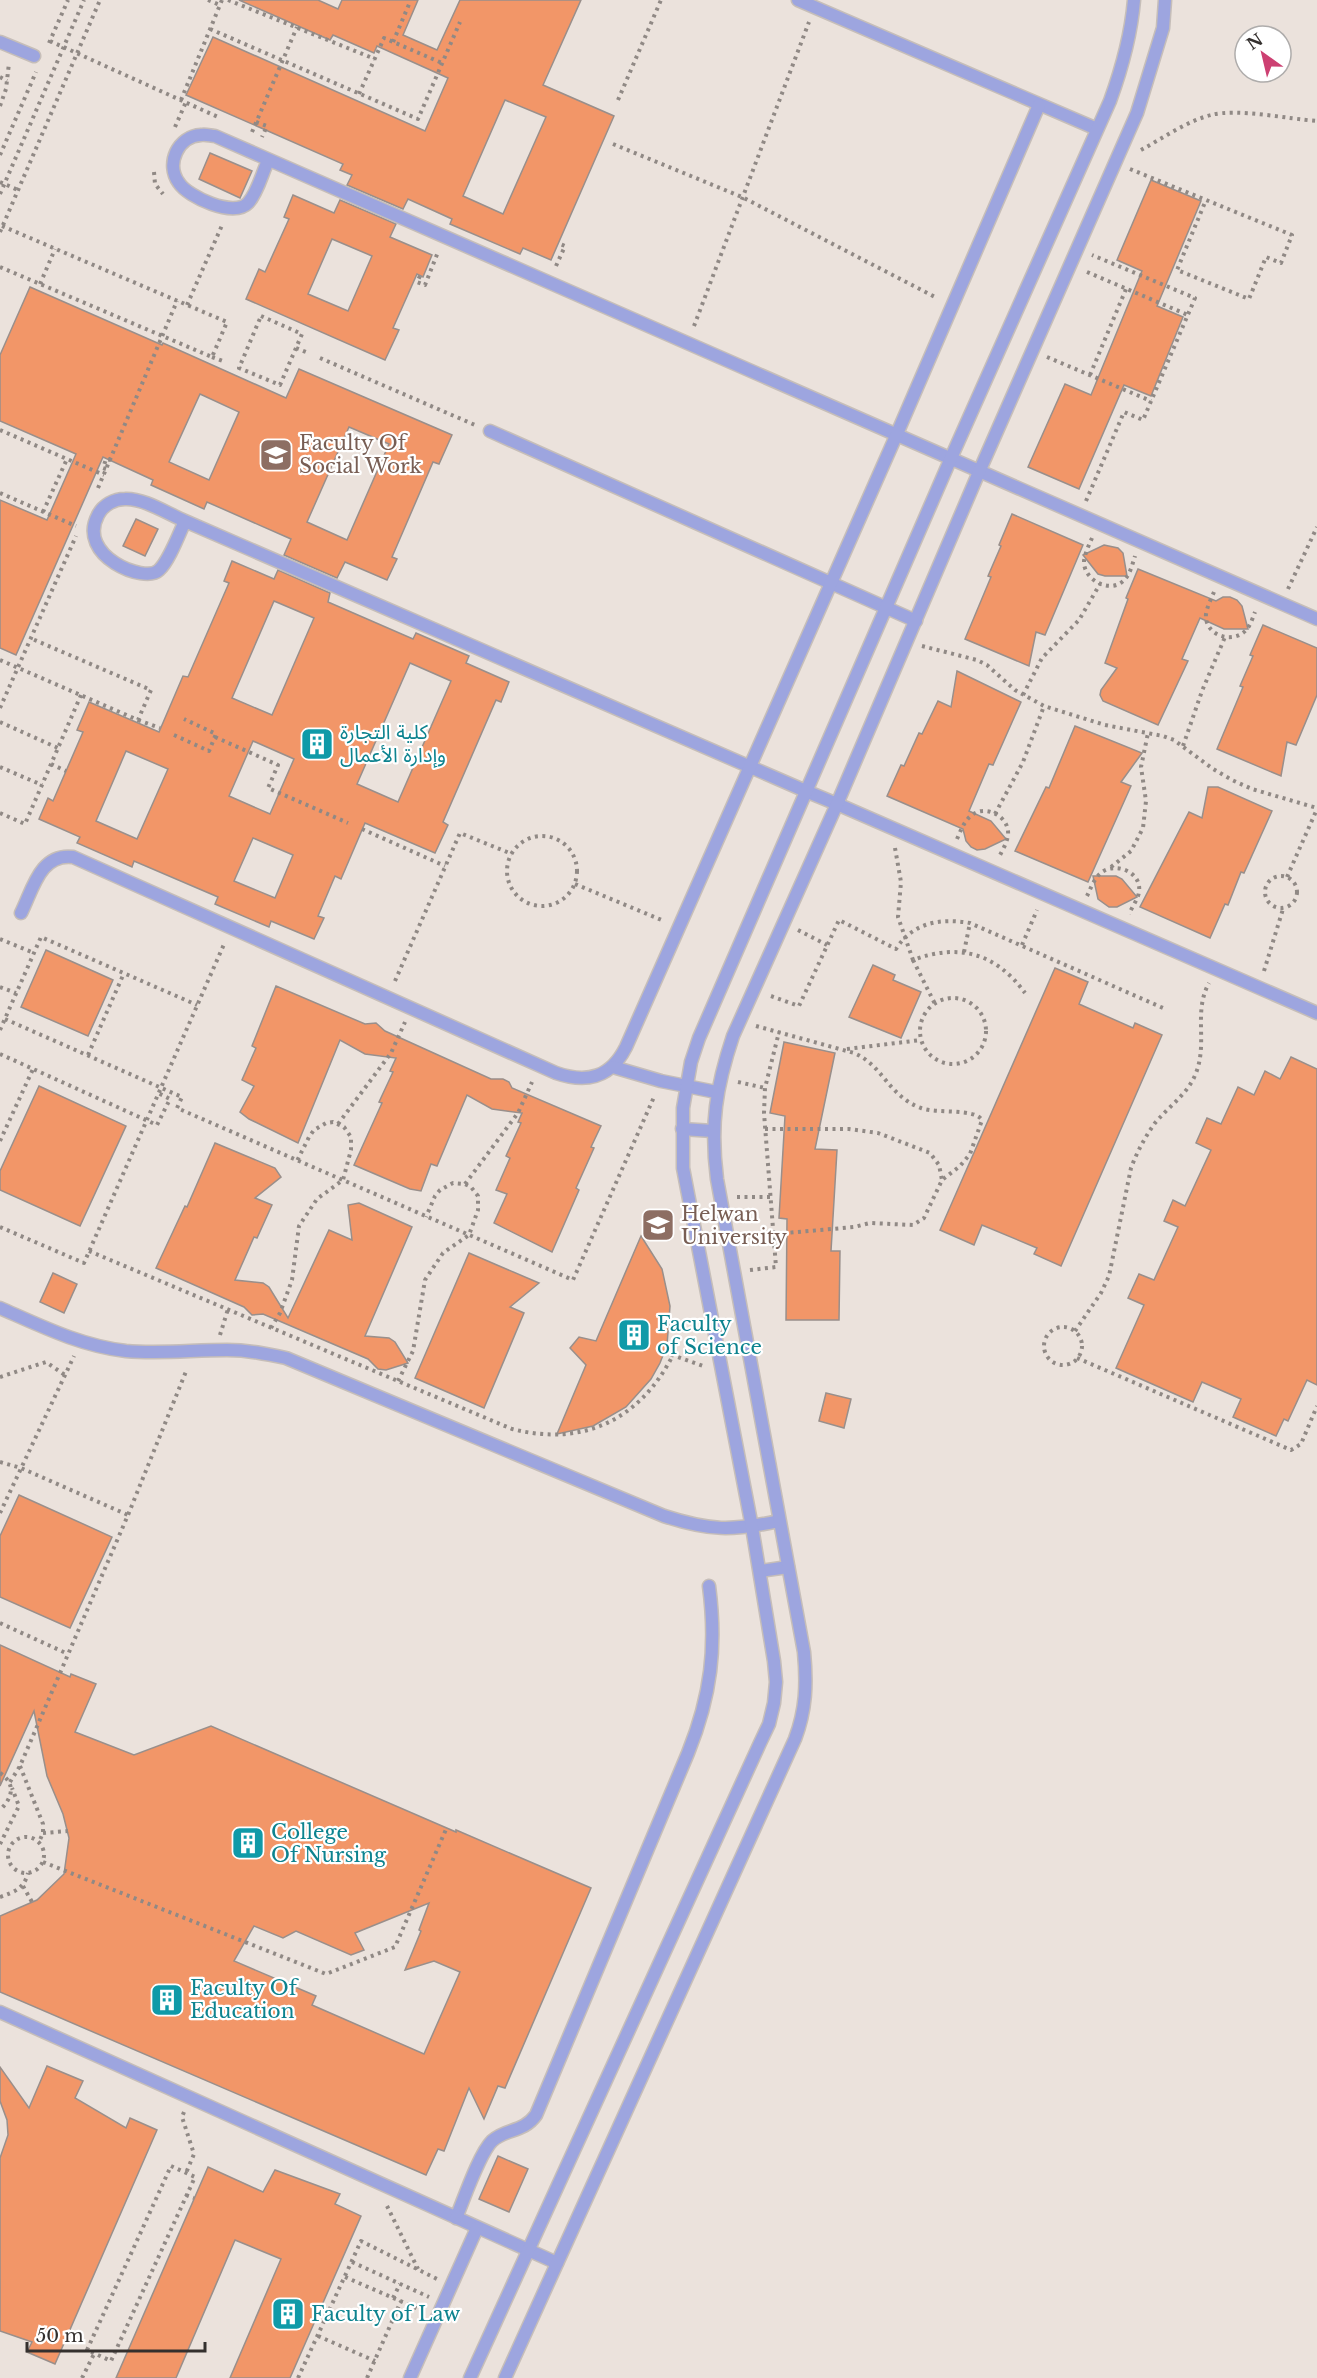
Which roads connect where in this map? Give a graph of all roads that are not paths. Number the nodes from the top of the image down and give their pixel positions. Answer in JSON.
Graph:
{"nodes":[{"id":1,"x":798,"y":0,"type":"edge"},
{"id":2,"x":1134,"y":0,"type":"edge"},
{"id":3,"x":1164,"y":0,"type":"edge"},
{"id":4,"x":0,"y":42,"type":"edge"},
{"id":5,"x":34,"y":56,"type":"dead end"},
{"id":6,"x":1040,"y":105,"type":"junction"},
{"id":7,"x":1096,"y":129,"type":"junction"},
{"id":8,"x":268,"y":160,"type":"junction"},
{"id":9,"x":490,"y":431,"type":"road end"},
{"id":10,"x":896,"y":436,"type":"junction"},
{"id":11,"x":951,"y":458,"type":"junction"},
{"id":12,"x":979,"y":472,"type":"junction"},
{"id":13,"x":185,"y":521,"type":"junction"},
{"id":14,"x":831,"y":583,"type":"junction"},
{"id":15,"x":886,"y":607,"type":"junction"},
{"id":16,"x":1317,"y":619,"type":"edge"},
{"id":17,"x":916,"y":621,"type":"junction"},
{"id":18,"x":750,"y":767,"type":"junction"},
{"id":19,"x":808,"y":792,"type":"junction"},
{"id":20,"x":837,"y":804,"type":"junction"},
{"id":21,"x":21,"y":913,"type":"dead end"},
{"id":22,"x":1317,"y":1012,"type":"edge"},
{"id":23,"x":613,"y":1067,"type":"junction"},
{"id":24,"x":686,"y":1087,"type":"junction"},
{"id":25,"x":716,"y":1092,"type":"junction"},
{"id":26,"x":682,"y":1129,"type":"junction"},
{"id":27,"x":713,"y":1131,"type":"junction"},
{"id":28,"x":0,"y":1308,"type":"edge"},
{"id":29,"x":779,"y":1521,"type":"junction"},
{"id":30,"x":752,"y":1527,"type":"junction"},
{"id":31,"x":788,"y":1567,"type":"junction"},
{"id":32,"x":760,"y":1571,"type":"junction"},
{"id":33,"x":709,"y":1586,"type":"dead end"},
{"id":34,"x":0,"y":2012,"type":"edge"},
{"id":35,"x":456,"y":2218,"type":"junction"},
{"id":36,"x":477,"y":2228,"type":"junction"},
{"id":37,"x":528,"y":2250,"type":"junction"},
{"id":38,"x":557,"y":2263,"type":"junction"},
{"id":39,"x":410,"y":2378,"type":"edge"},
{"id":40,"x":470,"y":2378,"type":"edge"},
{"id":41,"x":505,"y":2378,"type":"edge"}],
"edges":[{"from":1,"to":6,"type":"lane"},
{"from":2,"to":7,"type":"lane"},
{"from":3,"to":12,"type":"lane"},
{"from":4,"to":5,"type":"lane"},
{"from":6,"to":7,"type":"lane"},
{"from":6,"to":10,"type":"lane"},
{"from":7,"to":11,"type":"lane"},
{"from":8,"to":8,"type":"lane"},
{"from":8,"to":10,"type":"lane"},
{"from":9,"to":14,"type":"lane"},
{"from":10,"to":11,"type":"lane"},
{"from":10,"to":14,"type":"lane"},
{"from":11,"to":12,"type":"lane"},
{"from":11,"to":15,"type":"lane"},
{"from":12,"to":16,"type":"lane"},
{"from":12,"to":17,"type":"lane"},
{"from":13,"to":13,"type":"lane"},
{"from":13,"to":18,"type":"lane"},
{"from":14,"to":15,"type":"lane"},
{"from":14,"to":18,"type":"lane"},
{"from":15,"to":17,"type":"lane"},
{"from":15,"to":19,"type":"lane"},
{"from":17,"to":20,"type":"lane"},
{"from":18,"to":19,"type":"lane"},
{"from":18,"to":23,"type":"lane"},
{"from":19,"to":20,"type":"lane"},
{"from":19,"to":24,"type":"lane"},
{"from":20,"to":22,"type":"lane"},
{"from":20,"to":25,"type":"lane"},
{"from":21,"to":23,"type":"lane"},
{"from":23,"to":24,"type":"lane"},
{"from":24,"to":25,"type":"lane"},
{"from":24,"to":26,"type":"lane"},
{"from":25,"to":27,"type":"lane"},
{"from":26,"to":27,"type":"lane"},
{"from":26,"to":30,"type":"lane"},
{"from":27,"to":29,"type":"lane"},
{"from":28,"to":30,"type":"lane"},
{"from":29,"to":30,"type":"lane"},
{"from":29,"to":31,"type":"lane"},
{"from":30,"to":32,"type":"lane"},
{"from":31,"to":32,"type":"lane"},
{"from":31,"to":38,"type":"lane"},
{"from":32,"to":37,"type":"lane"},
{"from":33,"to":35,"type":"lane"},
{"from":34,"to":35,"type":"lane"},
{"from":35,"to":36,"type":"lane"},
{"from":36,"to":37,"type":"lane"},
{"from":36,"to":39,"type":"lane"},
{"from":37,"to":38,"type":"lane"},
{"from":37,"to":40,"type":"lane"},
{"from":38,"to":41,"type":"lane"}]}
